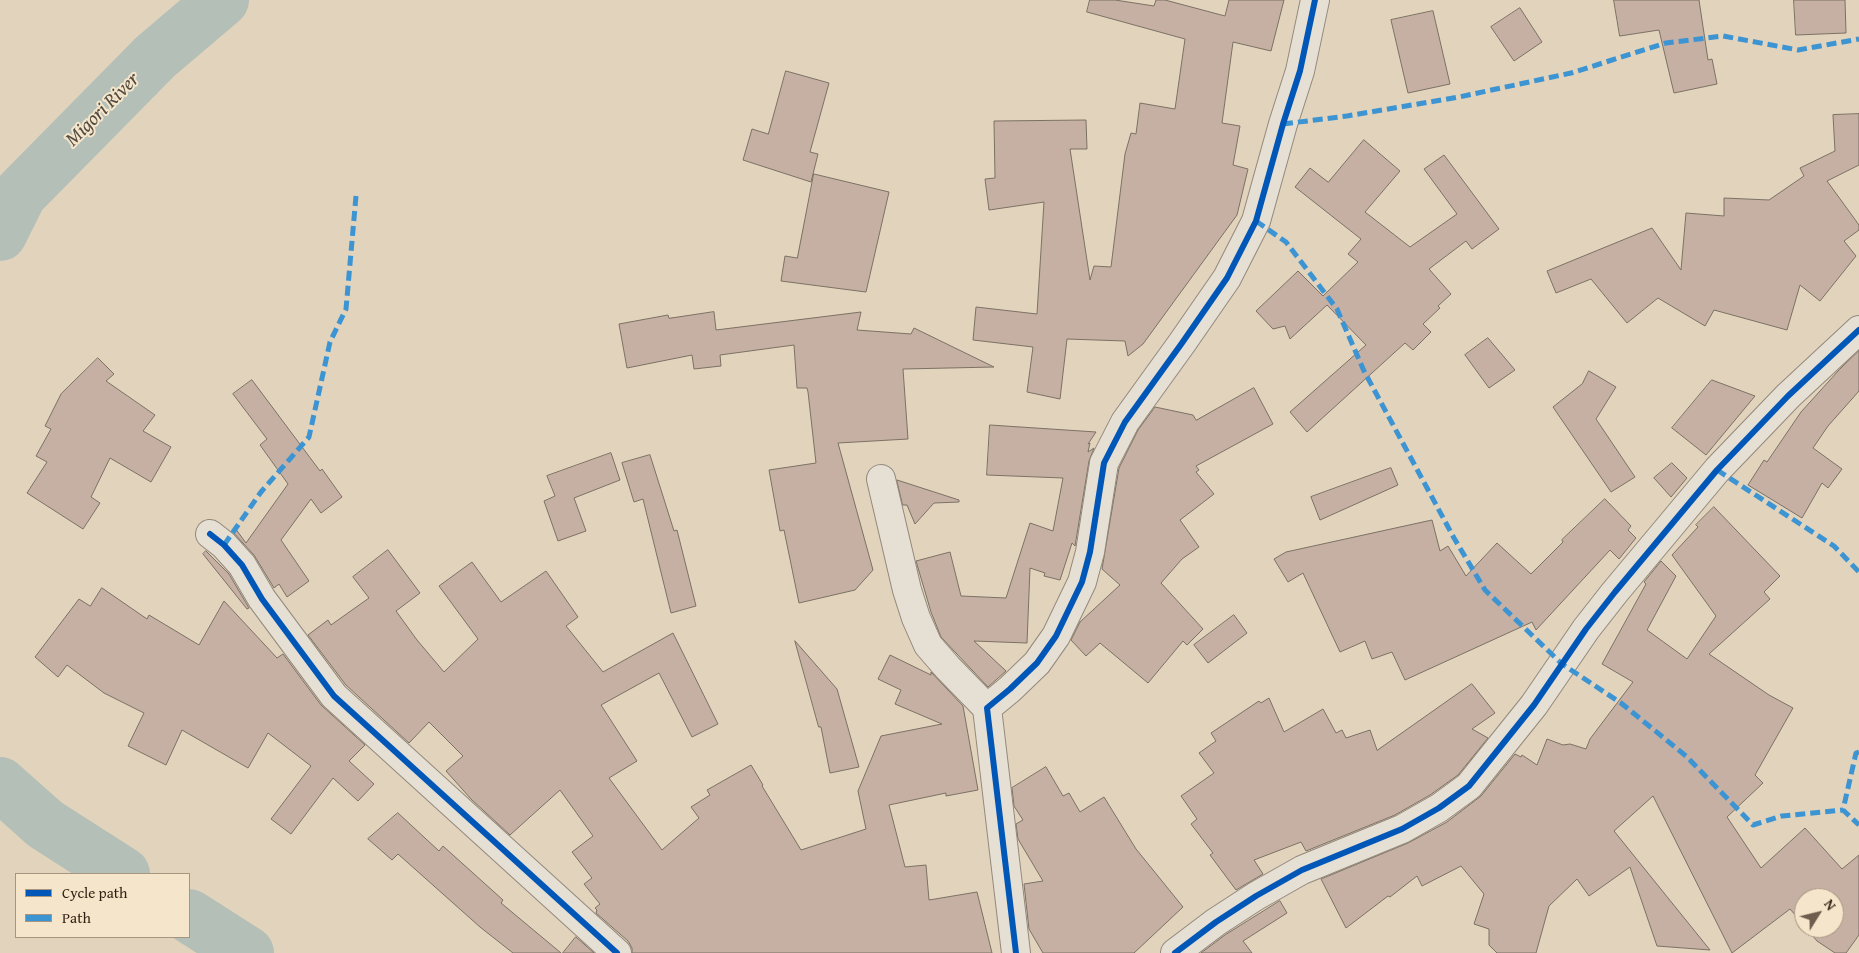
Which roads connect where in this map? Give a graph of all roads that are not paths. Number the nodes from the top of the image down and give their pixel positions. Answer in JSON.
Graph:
{"nodes":[{"id":1,"x":1314,"y":0,"type":"edge"},
{"id":2,"x":1859,"y":330,"type":"edge"},
{"id":3,"x":881,"y":479,"type":"dead end"},
{"id":4,"x":210,"y":534,"type":"dead end"},
{"id":5,"x":987,"y":708,"type":"junction"},
{"id":6,"x":617,"y":953,"type":"edge"},
{"id":7,"x":1016,"y":953,"type":"edge"},
{"id":8,"x":1175,"y":953,"type":"edge"}],
"edges":[{"from":1,"to":5,"type":"street"},
{"from":2,"to":8,"type":"street"},
{"from":3,"to":5,"type":"street"},
{"from":4,"to":6,"type":"street"},
{"from":5,"to":7,"type":"street"}]}
